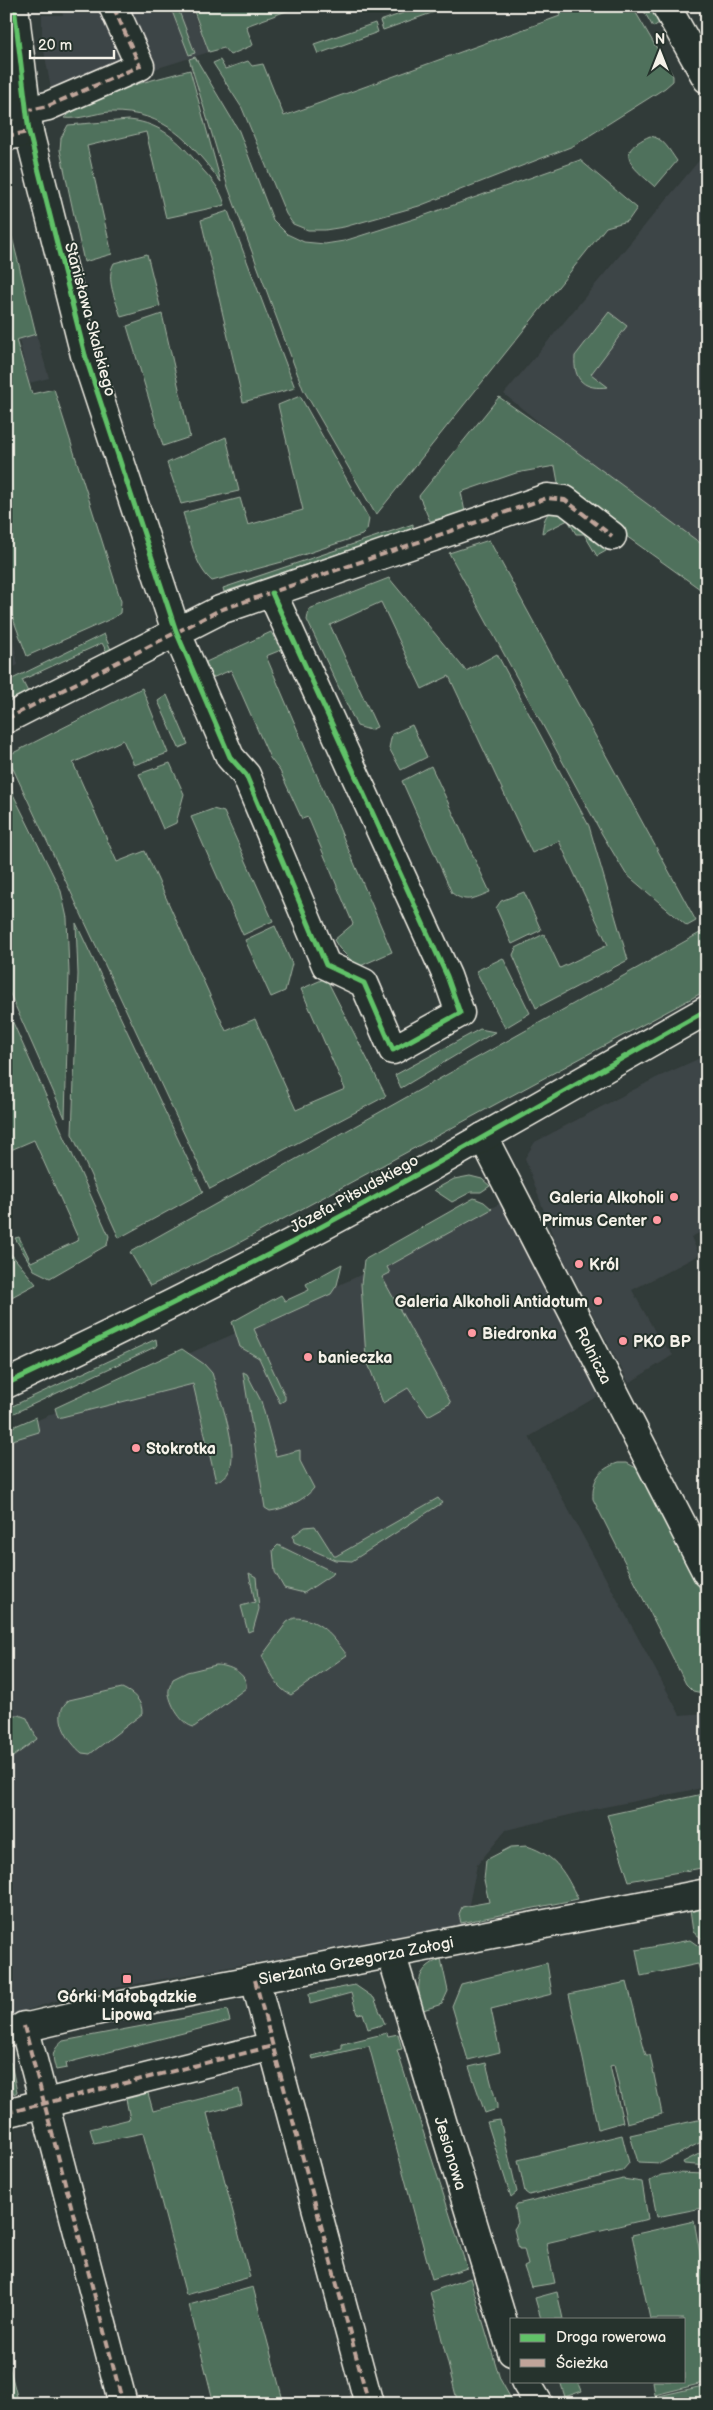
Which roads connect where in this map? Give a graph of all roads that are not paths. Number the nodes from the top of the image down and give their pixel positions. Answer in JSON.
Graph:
{"nodes":[{"id":1,"x":14,"y":6,"type":"edge"},
{"id":2,"x":113,"y":6,"type":"edge"},
{"id":3,"x":666,"y":6,"type":"edge"},
{"id":4,"x":707,"y":79,"type":"edge"},
{"id":5,"x":20,"y":126,"type":"edge"},
{"id":6,"x":612,"y":536,"type":"dead end"},
{"id":7,"x":272,"y":593,"type":"junction"},
{"id":8,"x":176,"y":631,"type":"junction"},
{"id":9,"x":6,"y":718,"type":"edge"},
{"id":10,"x":707,"y":1010,"type":"edge"},
{"id":11,"x":483,"y":1137,"type":"junction"},
{"id":12,"x":6,"y":1384,"type":"edge"},
{"id":13,"x":707,"y":1573,"type":"edge"},
{"id":14,"x":707,"y":1893,"type":"edge"},
{"id":15,"x":390,"y":1952,"type":"junction"},
{"id":16,"x":255,"y":1980,"type":"junction"},
{"id":17,"x":15,"y":2029,"type":"edge"},
{"id":18,"x":273,"y":2046,"type":"junction"},
{"id":19,"x":44,"y":2103,"type":"junction"},
{"id":20,"x":6,"y":2114,"type":"edge"},
{"id":21,"x":510,"y":2345,"type":"edge"},
{"id":22,"x":526,"y":2382,"type":"edge"},
{"id":23,"x":123,"y":2404,"type":"edge"},
{"id":24,"x":369,"y":2404,"type":"edge"},
{"id":25,"x":539,"y":2404,"type":"edge"}],
"edges":[{"from":1,"to":5,"type":"street","name":"Stanisława Skalskiego"},
{"from":2,"to":5,"type":"street"},
{"from":3,"to":4,"type":"street"},
{"from":5,"to":8,"type":"street","name":"Stanisława Skalskiego"},
{"from":6,"to":7,"type":"street"},
{"from":7,"to":8,"type":"street"},
{"from":7,"to":8,"type":"street","name":"Stanisława Skalskiego"},
{"from":8,"to":9,"type":"street"},
{"from":10,"to":11,"type":"street","name":"Józefa Piłsudskiego"},
{"from":11,"to":12,"type":"street","name":"Józefa Piłsudskiego"},
{"from":11,"to":13,"type":"street","name":"Rolnicza"},
{"from":14,"to":15,"type":"street","name":"Sierżanta Grzegorza Załogi"},
{"from":15,"to":16,"type":"street","name":"Sierżanta Grzegorza Załogi"},
{"from":15,"to":21,"type":"street","name":"Jesionowa"},
{"from":16,"to":17,"type":"street","name":"Sierżanta Grzegorza Załogi"},
{"from":16,"to":18,"type":"street"},
{"from":17,"to":19,"type":"street"},
{"from":18,"to":19,"type":"street"},
{"from":18,"to":24,"type":"street"},
{"from":19,"to":20,"type":"street"},
{"from":19,"to":23,"type":"street"},
{"from":22,"to":25,"type":"street"}]}
